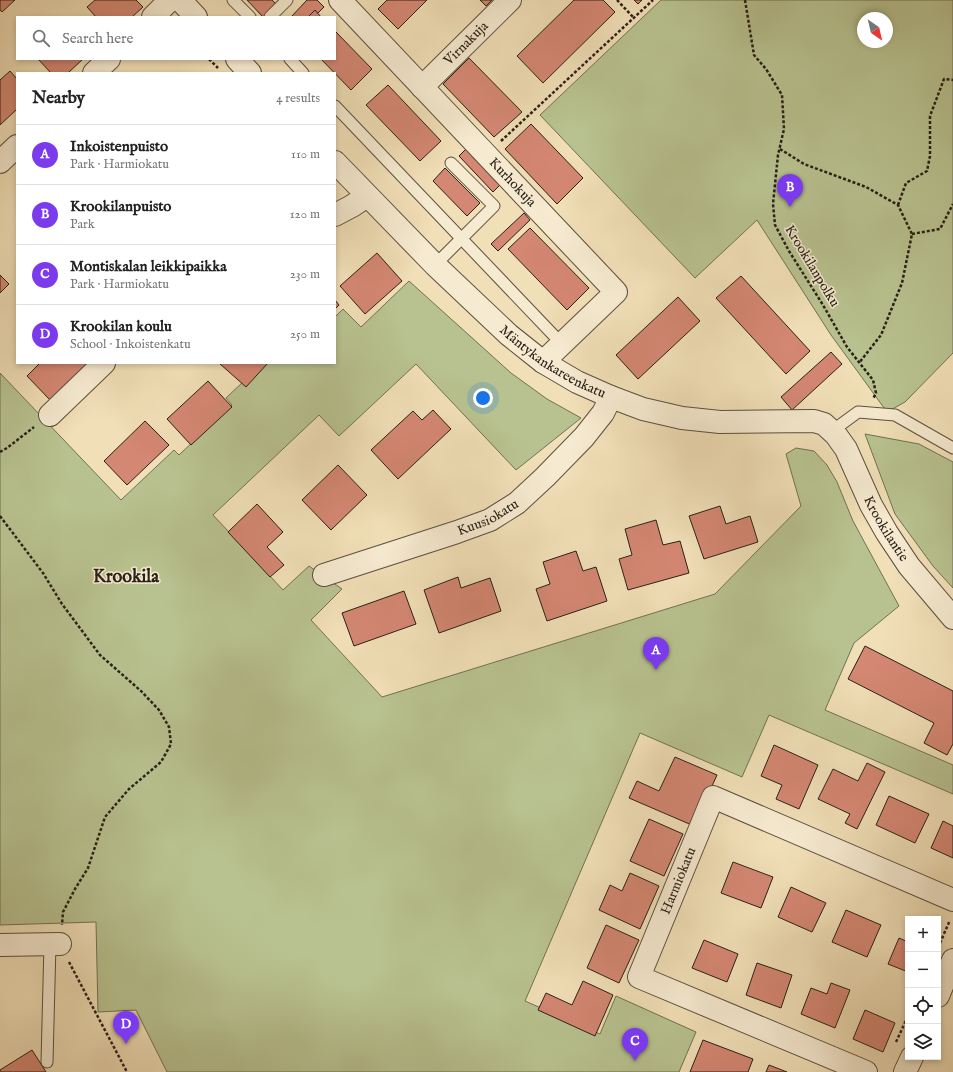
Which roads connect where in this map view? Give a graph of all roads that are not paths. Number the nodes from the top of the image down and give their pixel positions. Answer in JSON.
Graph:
{"nodes":[{"id":1,"x":170,"y":0,"type":"edge"},
{"id":2,"x":180,"y":0,"type":"edge"},
{"id":3,"x":233,"y":0,"type":"edge"},
{"id":4,"x":287,"y":0,"type":"edge"},
{"id":5,"x":340,"y":0,"type":"edge"},
{"id":6,"x":510,"y":0,"type":"edge"},
{"id":7,"x":154,"y":16,"type":"edge"},
{"id":8,"x":195,"y":16,"type":"edge"},
{"id":9,"x":249,"y":16,"type":"edge"},
{"id":10,"x":271,"y":16,"type":"edge"},
{"id":11,"x":107,"y":60,"type":"edge"},
{"id":12,"x":238,"y":60,"type":"edge"},
{"id":13,"x":291,"y":60,"type":"edge"},
{"id":14,"x":95,"y":72,"type":"edge"},
{"id":15,"x":249,"y":72,"type":"edge"},
{"id":16,"x":302,"y":72,"type":"edge"},
{"id":17,"x":422,"y":87,"type":"junction"},
{"id":18,"x":336,"y":107,"type":"edge"},
{"id":19,"x":16,"y":147,"type":"edge"},
{"id":20,"x":0,"y":162,"type":"edge"},
{"id":21,"x":336,"y":163,"type":"edge"},
{"id":22,"x":451,"y":163,"type":"dead end"},
{"id":23,"x":367,"y":196,"type":"junction"},
{"id":24,"x":336,"y":214,"type":"edge"},
{"id":25,"x":461,"y":239,"type":"junction"},
{"id":26,"x":435,"y":265,"type":"junction"},
{"id":27,"x":561,"y":343,"type":"junction"},
{"id":28,"x":543,"y":362,"type":"junction"},
{"id":29,"x":103,"y":364,"type":"edge"},
{"id":30,"x":611,"y":397,"type":"junction"},
{"id":31,"x":50,"y":415,"type":"road end"},
{"id":32,"x":832,"y":431,"type":"junction"},
{"id":33,"x":953,"y":448,"type":"edge"},
{"id":34,"x":324,"y":575,"type":"dead end"},
{"id":35,"x":953,"y":618,"type":"edge"},
{"id":36,"x":952,"y":910,"type":"edge"},
{"id":37,"x":55,"y":944,"type":"joint"},
{"id":38,"x":0,"y":945,"type":"edge"},
{"id":39,"x":953,"y":960,"type":"edge"},
{"id":40,"x":941,"y":989,"type":"edge"},
{"id":41,"x":911,"y":1060,"type":"edge"},
{"id":42,"x":47,"y":1062,"type":"dead end"},
{"id":43,"x":866,"y":1072,"type":"edge"},
{"id":44,"x":905,"y":1072,"type":"edge"}],
"edges":[{"from":1,"to":7,"type":"street"},
{"from":2,"to":8,"type":"street"},
{"from":3,"to":9,"type":"lane"},
{"from":4,"to":10,"type":"lane"},
{"from":5,"to":17,"type":"street","name":"Kurhokuja"},
{"from":6,"to":17,"type":"street","name":"Virnakuja"},
{"from":11,"to":14,"type":"street"},
{"from":12,"to":15,"type":"street"},
{"from":13,"to":16,"type":"lane"},
{"from":17,"to":27,"type":"street","name":"Kurhokuja"},
{"from":18,"to":25,"type":"lane"},
{"from":19,"to":20,"type":"street"},
{"from":21,"to":23,"type":"street","name":"Mäntykankareenkatu"},
{"from":22,"to":25,"type":"lane"},
{"from":23,"to":24,"type":"street"},
{"from":23,"to":26,"type":"street","name":"Mäntykankareenkatu"},
{"from":25,"to":26,"type":"lane"},
{"from":25,"to":27,"type":"lane"},
{"from":26,"to":28,"type":"street","name":"Mäntykankareenkatu"},
{"from":27,"to":28,"type":"street","name":"Kurhokuja"},
{"from":28,"to":30,"type":"street","name":"Mäntykankareenkatu"},
{"from":29,"to":31,"type":"street"},
{"from":30,"to":32,"type":"street","name":"Mäntykankareenkatu"},
{"from":30,"to":34,"type":"street","name":"Kuusiokatu"},
{"from":32,"to":33,"type":"lane"},
{"from":32,"to":35,"type":"street","name":"Krookilantie"},
{"from":36,"to":43,"type":"street","name":"Harmiokatu"},
{"from":37,"to":38,"type":"street"},
{"from":37,"to":42,"type":"lane"},
{"from":39,"to":40,"type":"street"},
{"from":41,"to":44,"type":"street"}]}
